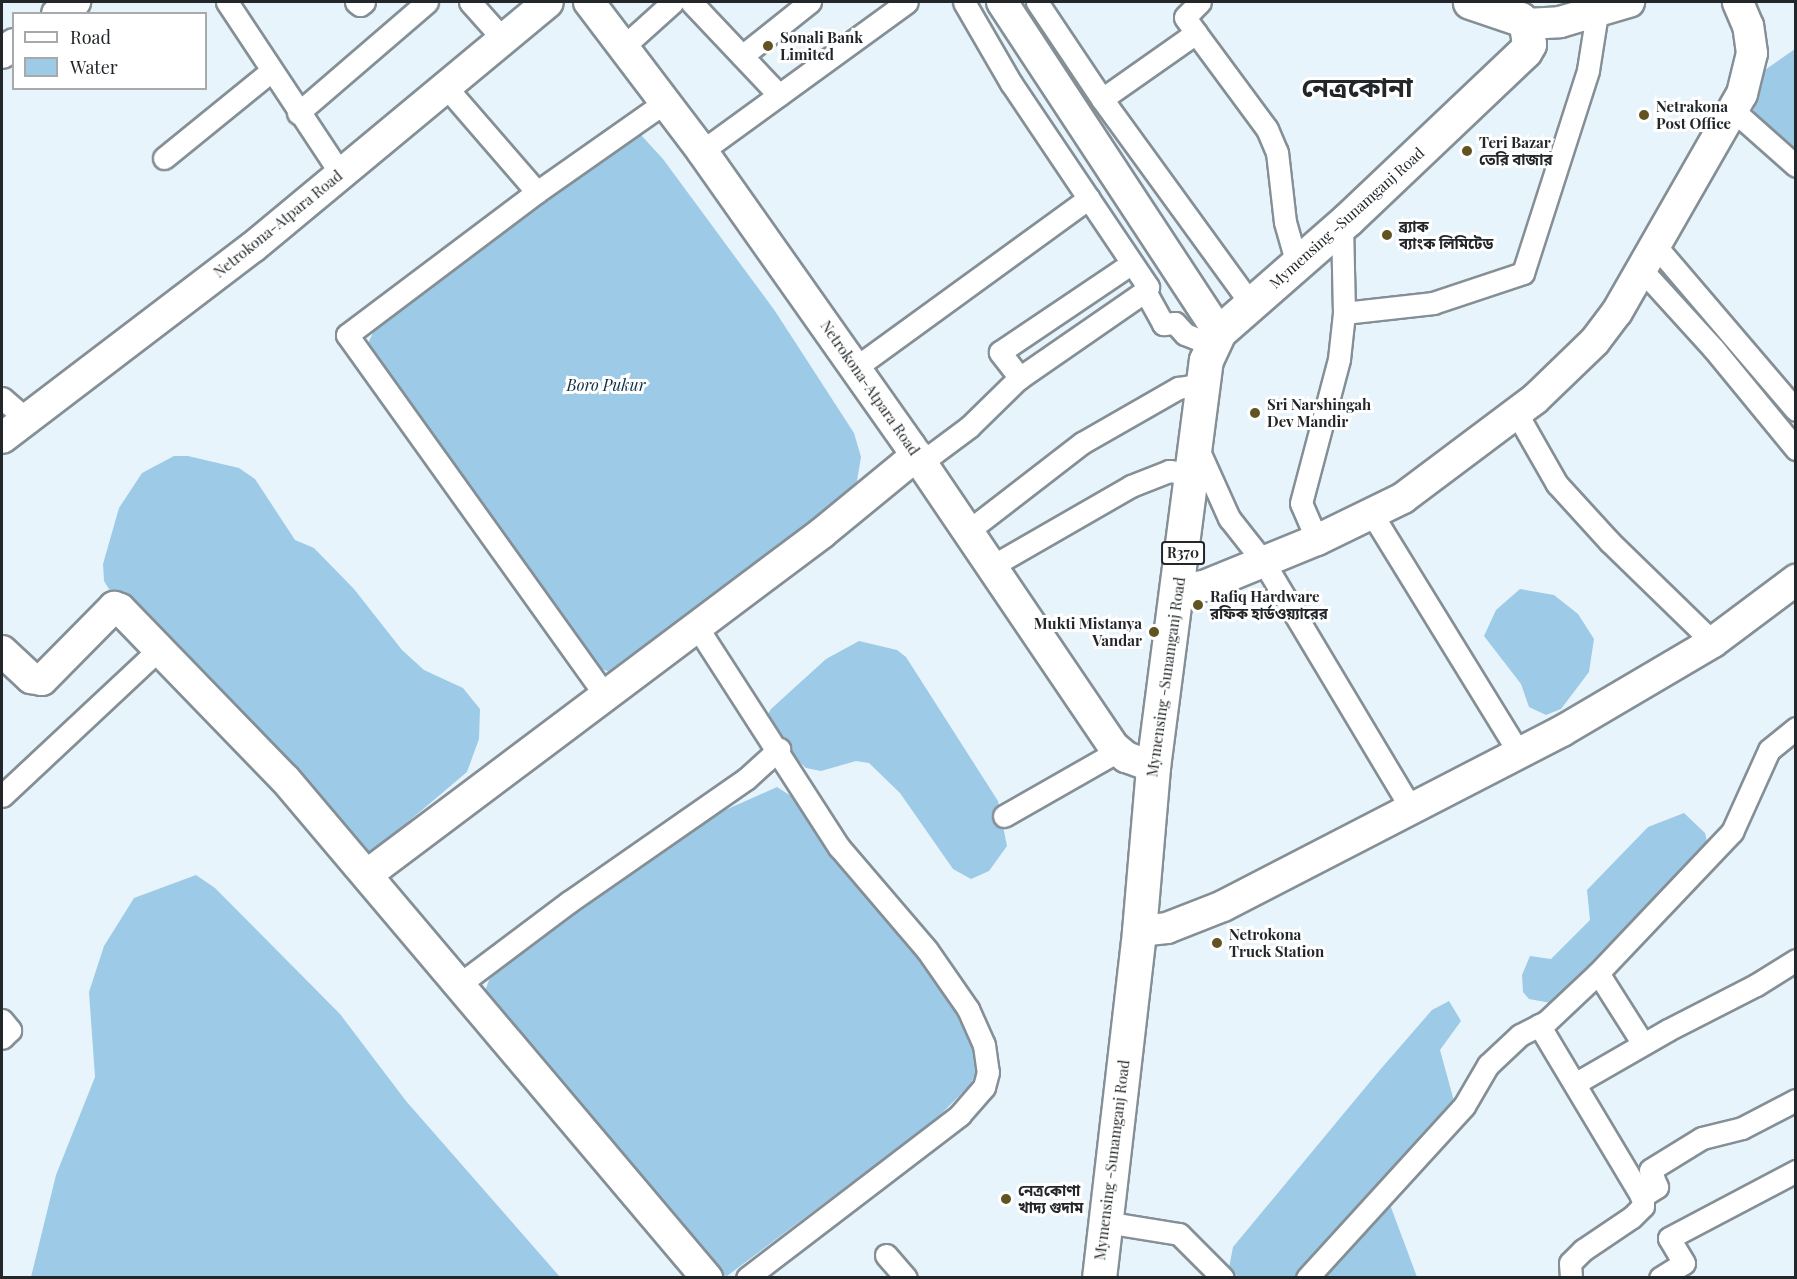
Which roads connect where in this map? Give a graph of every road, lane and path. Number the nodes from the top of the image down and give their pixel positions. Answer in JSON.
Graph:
{"nodes":[{"id":1,"x":75,"y":2,"type":"edge"},
{"id":2,"x":227,"y":2,"type":"edge"},
{"id":3,"x":356,"y":2,"type":"edge"},
{"id":4,"x":364,"y":2,"type":"edge"},
{"id":5,"x":427,"y":2,"type":"edge"},
{"id":6,"x":470,"y":2,"type":"edge"},
{"id":7,"x":548,"y":2,"type":"edge"},
{"id":8,"x":589,"y":2,"type":"edge"},
{"id":9,"x":673,"y":2,"type":"edge"},
{"id":10,"x":691,"y":2,"type":"edge"},
{"id":11,"x":810,"y":2,"type":"edge"},
{"id":12,"x":907,"y":2,"type":"edge"},
{"id":13,"x":963,"y":2,"type":"edge"},
{"id":14,"x":1002,"y":2,"type":"edge"},
{"id":15,"x":1037,"y":2,"type":"edge"},
{"id":16,"x":1200,"y":2,"type":"edge"},
{"id":17,"x":1470,"y":2,"type":"edge"},
{"id":18,"x":1629,"y":2,"type":"edge"},
{"id":19,"x":1738,"y":2,"type":"edge"},
{"id":20,"x":1584,"y":11,"type":"edge"},
{"id":21,"x":60,"y":12,"type":"edge"},
{"id":22,"x":1526,"y":24,"type":"junction"},
{"id":23,"x":1197,"y":33,"type":"junction"},
{"id":24,"x":503,"y":39,"type":"junction"},
{"id":25,"x":623,"y":47,"type":"junction"},
{"id":26,"x":742,"y":56,"type":"junction"},
{"id":27,"x":271,"y":71,"type":"junction"},
{"id":28,"x":446,"y":87,"type":"junction"},
{"id":29,"x":779,"y":95,"type":"junction"},
{"id":30,"x":1102,"y":99,"type":"junction"},
{"id":31,"x":665,"y":102,"type":"junction"},
{"id":32,"x":1734,"y":110,"type":"junction"},
{"id":33,"x":298,"y":113,"type":"junction"},
{"id":34,"x":702,"y":151,"type":"junction"},
{"id":35,"x":164,"y":158,"type":"dead end"},
{"id":36,"x":1796,"y":166,"type":"edge"},
{"id":37,"x":341,"y":174,"type":"junction"},
{"id":38,"x":537,"y":192,"type":"junction"},
{"id":39,"x":1089,"y":198,"type":"junction"},
{"id":40,"x":1342,"y":224,"type":"junction"},
{"id":41,"x":1648,"y":257,"type":"junction"},
{"id":42,"x":1132,"y":263,"type":"junction"},
{"id":43,"x":1297,"y":264,"type":"junction"},
{"id":44,"x":1144,"y":291,"type":"junction"},
{"id":45,"x":1251,"y":304,"type":"junction"},
{"id":46,"x":1344,"y":313,"type":"junction"},
{"id":47,"x":1215,"y":339,"type":"junction"},
{"id":48,"x":855,"y":368,"type":"junction"},
{"id":49,"x":1020,"y":378,"type":"junction"},
{"id":50,"x":1203,"y":384,"type":"junction"},
{"id":51,"x":2,"y":398,"type":"edge"},
{"id":52,"x":1796,"y":410,"type":"edge"},
{"id":53,"x":1517,"y":414,"type":"junction"},
{"id":54,"x":26,"y":419,"type":"junction"},
{"id":55,"x":2,"y":438,"type":"edge"},
{"id":56,"x":1197,"y":440,"type":"junction"},
{"id":57,"x":1796,"y":449,"type":"edge"},
{"id":58,"x":919,"y":459,"type":"junction"},
{"id":59,"x":1193,"y":474,"type":"junction"},
{"id":60,"x":1372,"y":514,"type":"junction"},
{"id":61,"x":968,"y":531,"type":"junction"},
{"id":62,"x":1317,"y":540,"type":"junction"},
{"id":63,"x":1263,"y":561,"type":"junction"},
{"id":64,"x":992,"y":566,"type":"junction"},
{"id":65,"x":1796,"y":579,"type":"edge"},
{"id":66,"x":1178,"y":590,"type":"junction"},
{"id":67,"x":697,"y":627,"type":"junction"},
{"id":68,"x":1713,"y":642,"type":"junction"},
{"id":69,"x":159,"y":649,"type":"junction"},
{"id":70,"x":2,"y":651,"type":"edge"},
{"id":71,"x":605,"y":695,"type":"junction"},
{"id":72,"x":1796,"y":728,"type":"edge"},
{"id":73,"x":779,"y":749,"type":"junction"},
{"id":74,"x":1118,"y":751,"type":"junction"},
{"id":75,"x":1519,"y":753,"type":"junction"},
{"id":76,"x":1153,"y":767,"type":"junction"},
{"id":77,"x":2,"y":796,"type":"edge"},
{"id":78,"x":1411,"y":808,"type":"junction"},
{"id":79,"x":1004,"y":816,"type":"dead end"},
{"id":80,"x":368,"y":874,"type":"junction"},
{"id":81,"x":1139,"y":931,"type":"junction"},
{"id":82,"x":1796,"y":960,"type":"edge"},
{"id":83,"x":1598,"y":973,"type":"junction"},
{"id":84,"x":461,"y":983,"type":"junction"},
{"id":85,"x":2,"y":1020,"type":"edge"},
{"id":86,"x":1539,"y":1025,"type":"junction"},
{"id":87,"x":2,"y":1038,"type":"edge"},
{"id":88,"x":1643,"y":1044,"type":"junction"},
{"id":89,"x":1576,"y":1083,"type":"junction"},
{"id":90,"x":1796,"y":1100,"type":"edge"},
{"id":91,"x":1796,"y":1171,"type":"edge"},
{"id":92,"x":1641,"y":1197,"type":"junction"},
{"id":93,"x":1105,"y":1222,"type":"junction"},
{"id":94,"x":886,"y":1255,"type":"dead end"},
{"id":95,"x":707,"y":1278,"type":"edge"},
{"id":96,"x":747,"y":1278,"type":"edge"},
{"id":97,"x":906,"y":1278,"type":"edge"},
{"id":98,"x":1099,"y":1278,"type":"edge"},
{"id":99,"x":1223,"y":1278,"type":"edge"},
{"id":100,"x":1307,"y":1278,"type":"edge"},
{"id":101,"x":1570,"y":1278,"type":"edge"},
{"id":102,"x":1660,"y":1278,"type":"edge"}],
"edges":[{"from":1,"to":21,"type":"street"},
{"from":2,"to":27,"type":"street"},
{"from":3,"to":4,"type":"street"},
{"from":5,"to":33,"type":"street"},
{"from":6,"to":24,"type":"street"},
{"from":7,"to":24,"type":"street","name":"Netrokona-Atpara Road"},
{"from":8,"to":25,"type":"street","name":"Netrokona-Atpara Road"},
{"from":9,"to":25,"type":"street"},
{"from":10,"to":26,"type":"street"},
{"from":11,"to":26,"type":"street"},
{"from":12,"to":29,"type":"street"},
{"from":13,"to":39,"type":"street"},
{"from":14,"to":47,"type":"street"},
{"from":15,"to":30,"type":"street"},
{"from":16,"to":23,"type":"street"},
{"from":17,"to":22,"type":"main road"},
{"from":18,"to":20,"type":"street"},
{"from":19,"to":32,"type":"street"},
{"from":20,"to":22,"type":"street"},
{"from":20,"to":46,"type":"street"},
{"from":22,"to":40,"type":"main road","name":"Mymensing -Sunamganj Road"},
{"from":23,"to":30,"type":"street"},
{"from":23,"to":43,"type":"street"},
{"from":24,"to":28,"type":"street","name":"Netrokona-Atpara Road"},
{"from":25,"to":31,"type":"street","name":"Netrokona-Atpara Road"},
{"from":26,"to":29,"type":"street"},
{"from":27,"to":33,"type":"street"},
{"from":27,"to":35,"type":"street"},
{"from":28,"to":37,"type":"street","name":"Netrokona-Atpara Road"},
{"from":28,"to":38,"type":"street"},
{"from":29,"to":34,"type":"street"},
{"from":30,"to":45,"type":"street"},
{"from":31,"to":34,"type":"street","name":"Netrokona-Atpara Road"},
{"from":31,"to":38,"type":"street"},
{"from":32,"to":36,"type":"street"},
{"from":32,"to":41,"type":"street"},
{"from":33,"to":37,"type":"street"},
{"from":34,"to":48,"type":"street","name":"Netrokona-Atpara Road"},
{"from":37,"to":54,"type":"street","name":"Netrokona-Atpara Road"},
{"from":38,"to":71,"type":"street"},
{"from":39,"to":42,"type":"street"},
{"from":39,"to":48,"type":"street"},
{"from":40,"to":43,"type":"main road","name":"Mymensing -Sunamganj Road"},
{"from":40,"to":46,"type":"street"},
{"from":41,"to":52,"type":"street"},
{"from":41,"to":53,"type":"street"},
{"from":41,"to":57,"type":"street"},
{"from":42,"to":44,"type":"street"},
{"from":42,"to":49,"type":"street"},
{"from":43,"to":45,"type":"main road","name":"Mymensing -Sunamganj Road"},
{"from":44,"to":47,"type":"street"},
{"from":44,"to":49,"type":"street"},
{"from":45,"to":47,"type":"main road","name":"Mymensing -Sunamganj Road"},
{"from":46,"to":62,"type":"street"},
{"from":47,"to":50,"type":"main road","name":"Mymensing -Sunamganj Road","number":"R370"},
{"from":48,"to":58,"type":"street","name":"Netrokona-Atpara Road"},
{"from":49,"to":58,"type":"street"},
{"from":50,"to":56,"type":"main road","name":"Mymensing -Sunamganj Road","number":"R370"},
{"from":50,"to":61,"type":"street"},
{"from":51,"to":54,"type":"street"},
{"from":53,"to":60,"type":"street"},
{"from":53,"to":68,"type":"street"},
{"from":54,"to":55,"type":"street","name":"Netrokona-Atpara Road"},
{"from":56,"to":59,"type":"main road","name":"Mymensing -Sunamganj Road","number":"R370"},
{"from":56,"to":63,"type":"street"},
{"from":58,"to":61,"type":"street","name":"Netrokona-Atpara Road"},
{"from":58,"to":67,"type":"street"},
{"from":59,"to":64,"type":"street"},
{"from":59,"to":66,"type":"main road","name":"Mymensing -Sunamganj Road","number":"R370"},
{"from":60,"to":62,"type":"street"},
{"from":60,"to":75,"type":"street"},
{"from":61,"to":64,"type":"street","name":"Netrokona-Atpara Road"},
{"from":62,"to":63,"type":"street"},
{"from":63,"to":66,"type":"street"},
{"from":63,"to":78,"type":"street"},
{"from":64,"to":74,"type":"street","name":"Netrokona-Atpara Road"},
{"from":65,"to":68,"type":"street"},
{"from":66,"to":76,"type":"main road","name":"Mymensing -Sunamganj Road","number":"R370"},
{"from":67,"to":71,"type":"street"},
{"from":67,"to":73,"type":"street"},
{"from":68,"to":75,"type":"street"},
{"from":69,"to":70,"type":"street"},
{"from":69,"to":77,"type":"street"},
{"from":69,"to":80,"type":"street"},
{"from":71,"to":80,"type":"street"},
{"from":72,"to":83,"type":"street"},
{"from":73,"to":84,"type":"street"},
{"from":73,"to":96,"type":"street"},
{"from":74,"to":76,"type":"street"},
{"from":74,"to":79,"type":"street"},
{"from":75,"to":78,"type":"street"},
{"from":76,"to":81,"type":"main road","name":"Mymensing -Sunamganj Road","number":"R370"},
{"from":78,"to":81,"type":"street"},
{"from":80,"to":84,"type":"street"},
{"from":81,"to":93,"type":"main road","name":"Mymensing -Sunamganj Road","number":"R370"},
{"from":82,"to":88,"type":"street"},
{"from":83,"to":86,"type":"street"},
{"from":83,"to":88,"type":"street"},
{"from":84,"to":95,"type":"street"},
{"from":85,"to":87,"type":"street"},
{"from":86,"to":89,"type":"street"},
{"from":86,"to":100,"type":"street"},
{"from":88,"to":89,"type":"street"},
{"from":89,"to":92,"type":"street"},
{"from":90,"to":92,"type":"street"},
{"from":91,"to":102,"type":"street"},
{"from":92,"to":101,"type":"street"},
{"from":93,"to":98,"type":"main road","name":"Mymensing -Sunamganj Road","number":"R370"},
{"from":93,"to":99,"type":"street"},
{"from":94,"to":97,"type":"street"}]}
